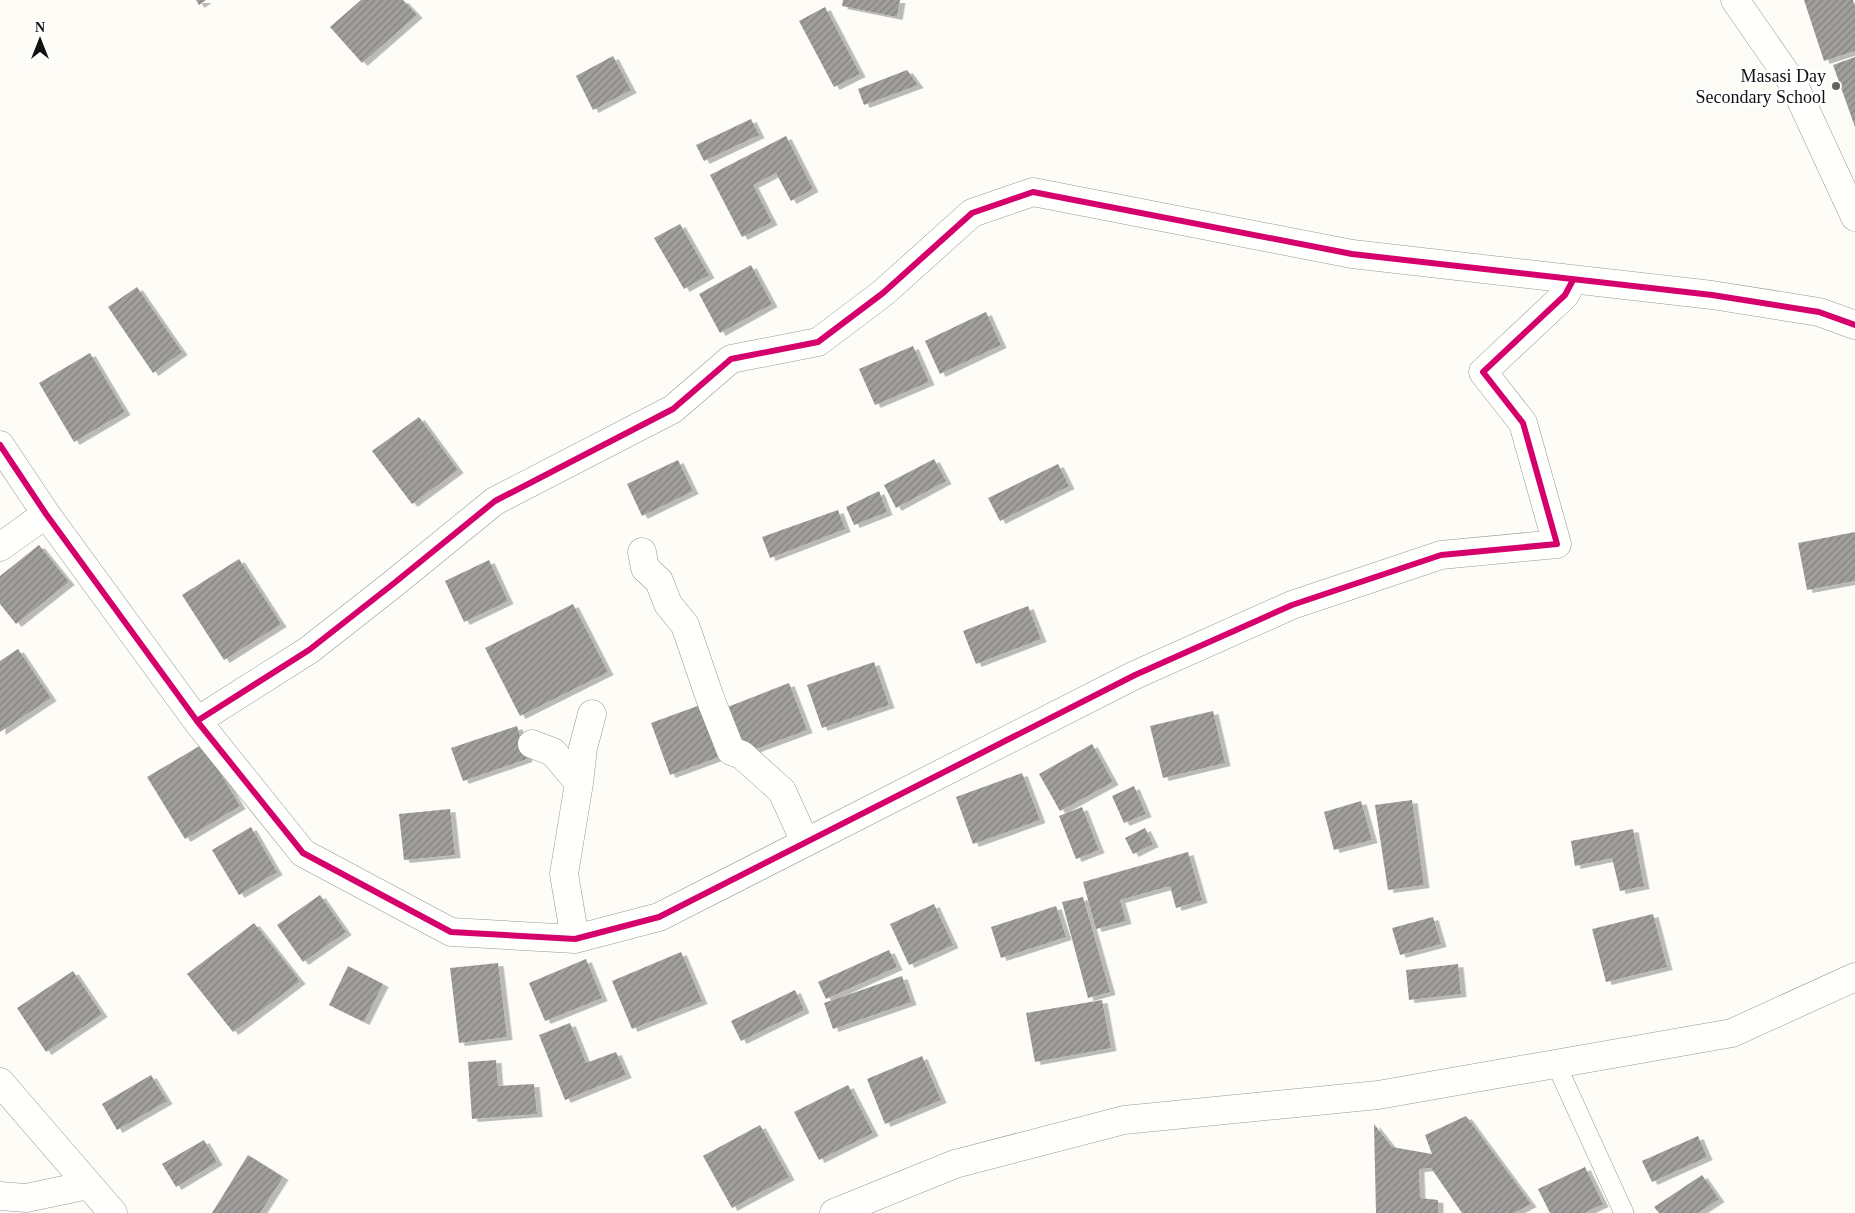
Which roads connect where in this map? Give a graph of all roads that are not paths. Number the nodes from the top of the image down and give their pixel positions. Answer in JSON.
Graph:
{"nodes":[{"id":1,"x":1735,"y":0,"type":"edge"},
{"id":2,"x":1855,"y":217,"type":"edge"},
{"id":3,"x":1573,"y":280,"type":"junction"},
{"id":4,"x":1855,"y":325,"type":"edge"},
{"id":5,"x":0,"y":445,"type":"edge"},
{"id":6,"x":46,"y":514,"type":"junction"},
{"id":7,"x":0,"y":547,"type":"edge"},
{"id":8,"x":642,"y":552,"type":"dead end"},
{"id":9,"x":592,"y":714,"type":"dead end"},
{"id":10,"x":197,"y":721,"type":"junction"},
{"id":11,"x":532,"y":744,"type":"dead end"},
{"id":12,"x":579,"y":783,"type":"junction"},
{"id":13,"x":805,"y":842,"type":"junction"},
{"id":14,"x":575,"y":939,"type":"junction"},
{"id":15,"x":1855,"y":976,"type":"edge"},
{"id":16,"x":1556,"y":1064,"type":"junction"},
{"id":17,"x":0,"y":1082,"type":"edge"},
{"id":18,"x":88,"y":1184,"type":"junction"},
{"id":19,"x":0,"y":1196,"type":"edge"},
{"id":20,"x":112,"y":1213,"type":"edge"},
{"id":21,"x":834,"y":1213,"type":"edge"},
{"id":22,"x":1624,"y":1213,"type":"edge"}],
"edges":[{"from":1,"to":2,"type":"street"},
{"from":3,"to":4,"type":"street"},
{"from":3,"to":10,"type":"street"},
{"from":3,"to":13,"type":"street"},
{"from":5,"to":6,"type":"street"},
{"from":6,"to":7,"type":"street"},
{"from":6,"to":10,"type":"street"},
{"from":8,"to":13,"type":"street"},
{"from":9,"to":12,"type":"street"},
{"from":10,"to":14,"type":"street"},
{"from":11,"to":12,"type":"street"},
{"from":12,"to":14,"type":"street"},
{"from":13,"to":14,"type":"street"},
{"from":15,"to":16,"type":"street"},
{"from":16,"to":21,"type":"street"},
{"from":16,"to":22,"type":"lane"},
{"from":17,"to":18,"type":"street"},
{"from":18,"to":19,"type":"street"},
{"from":18,"to":20,"type":"street"}]}
